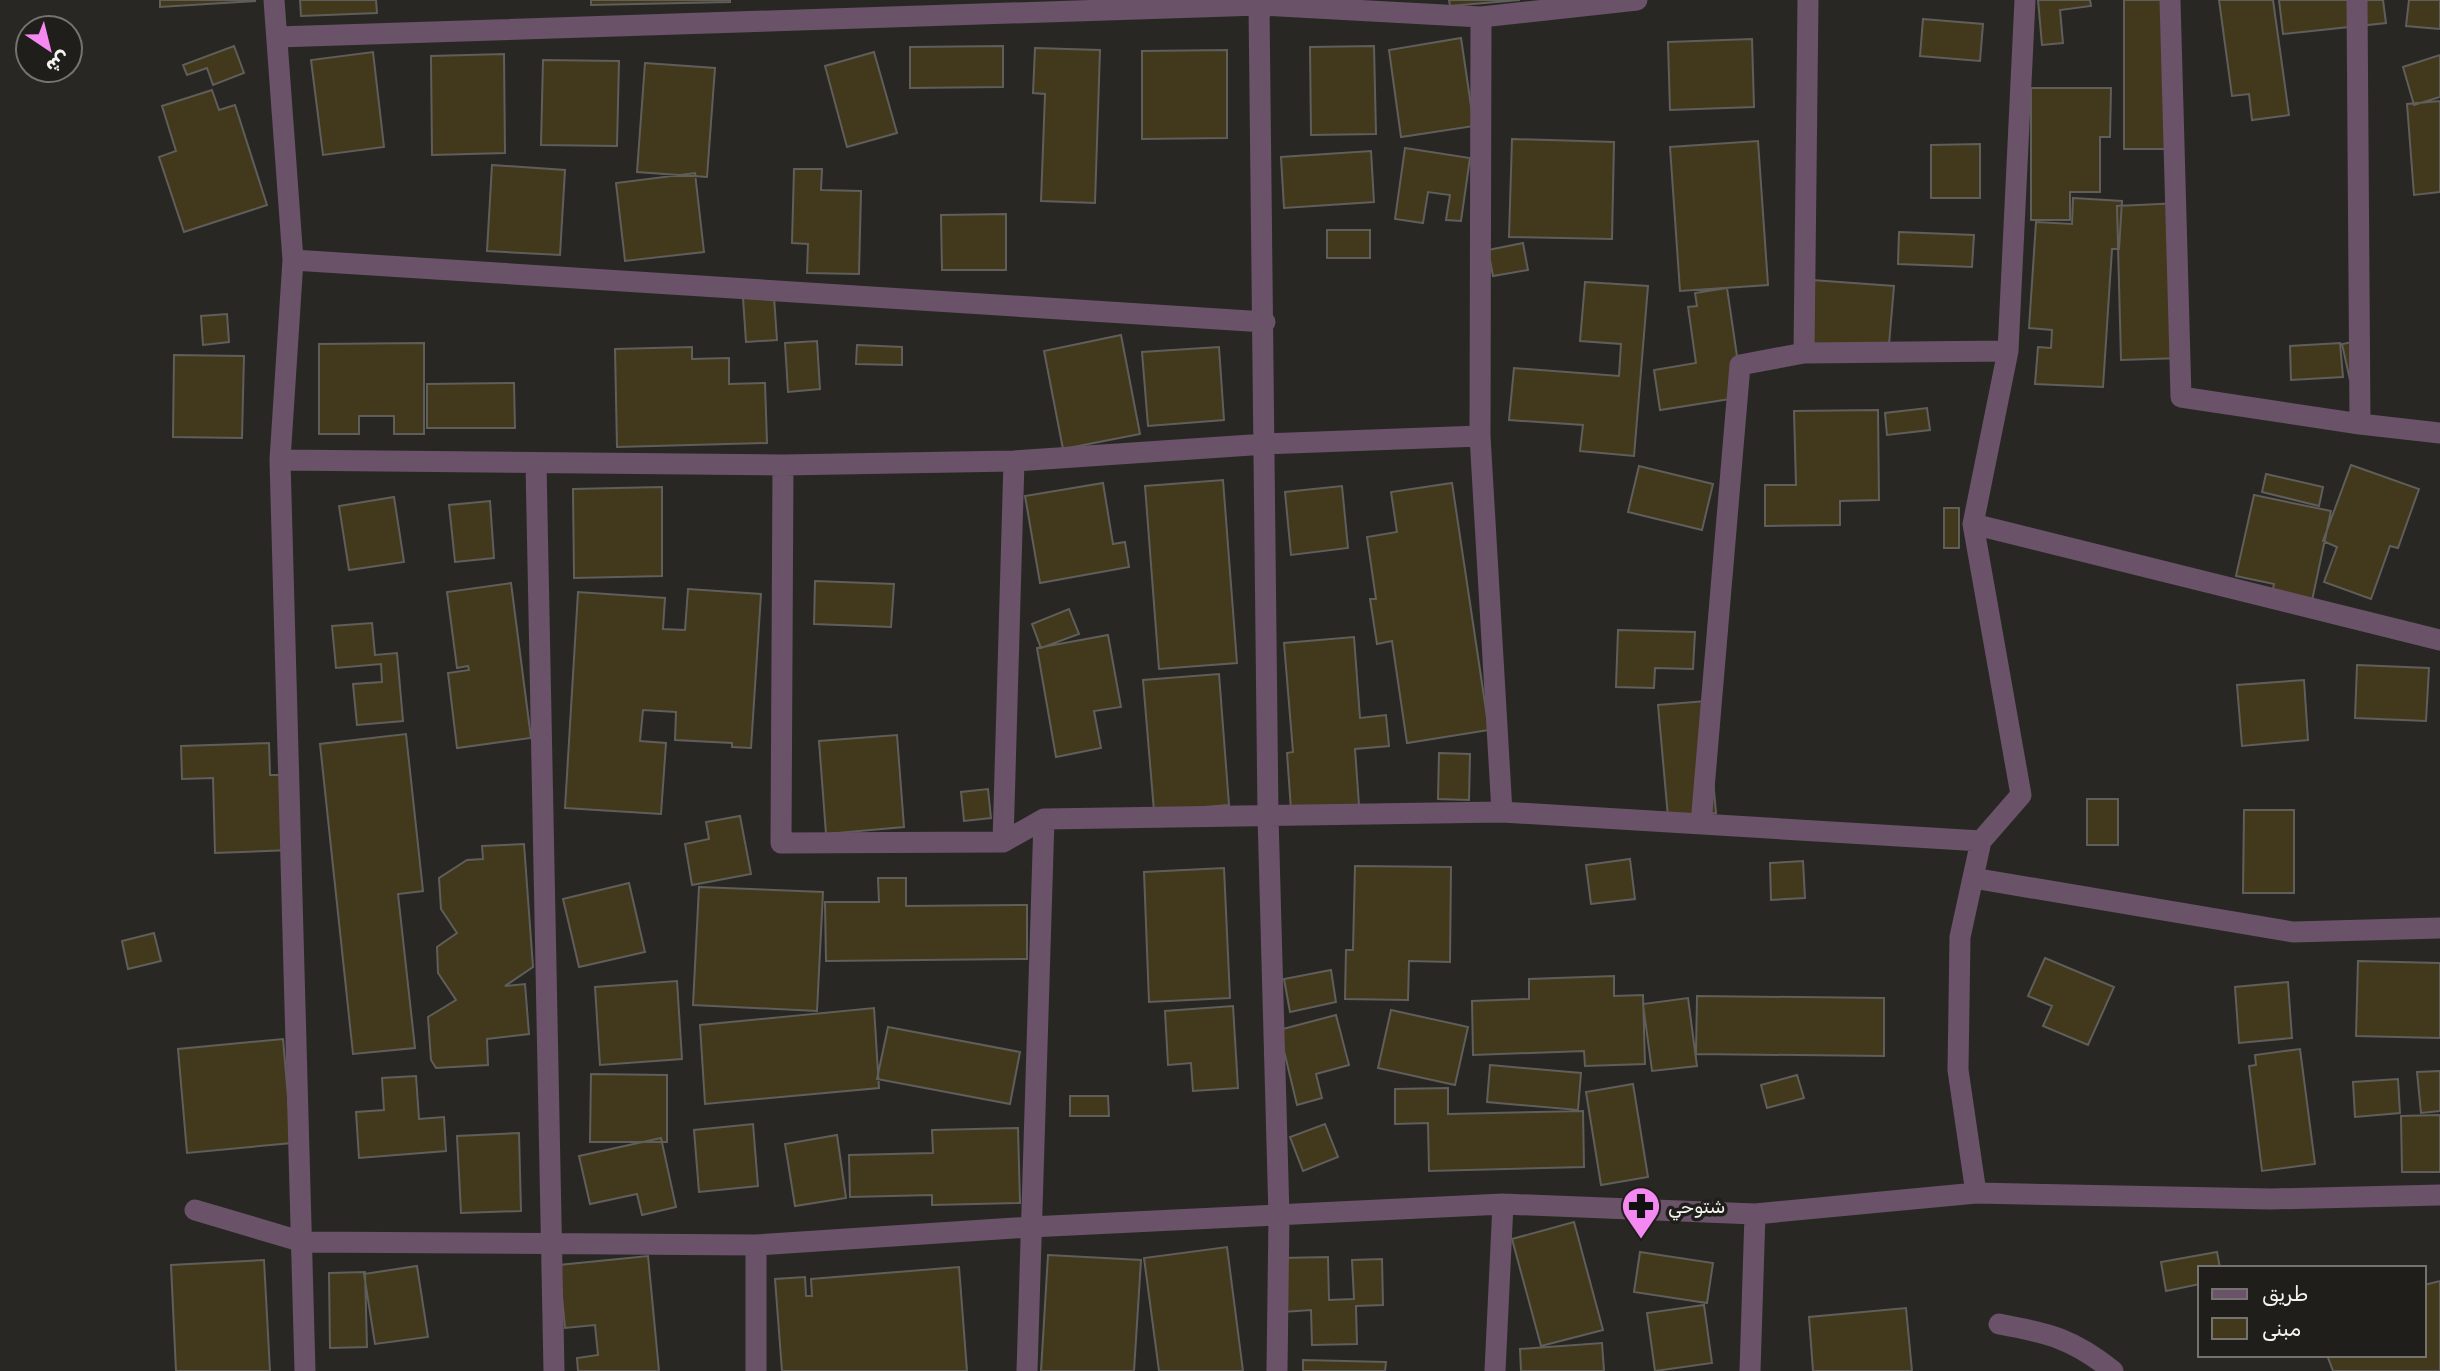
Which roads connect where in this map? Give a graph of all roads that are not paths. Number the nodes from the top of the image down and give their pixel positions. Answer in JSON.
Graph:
{"nodes":[{"id":1,"x":274,"y":0,"type":"edge"},
{"id":2,"x":1637,"y":0,"type":"edge"},
{"id":3,"x":1808,"y":0,"type":"edge"},
{"id":4,"x":2025,"y":0,"type":"edge"},
{"id":5,"x":2170,"y":0,"type":"edge"},
{"id":6,"x":2357,"y":0,"type":"edge"},
{"id":7,"x":1259,"y":5,"type":"junction"},
{"id":8,"x":1481,"y":17,"type":"junction"},
{"id":9,"x":277,"y":37,"type":"junction"},
{"id":10,"x":293,"y":260,"type":"junction"},
{"id":11,"x":1265,"y":322,"type":"junction"},
{"id":12,"x":2008,"y":351,"type":"junction"},
{"id":13,"x":1804,"y":353,"type":"junction"},
{"id":14,"x":2360,"y":424,"type":"junction"},
{"id":15,"x":2440,"y":433,"type":"edge"},
{"id":16,"x":1480,"y":436,"type":"junction"},
{"id":17,"x":1266,"y":444,"type":"junction"},
{"id":18,"x":279,"y":460,"type":"junction"},
{"id":19,"x":1014,"y":461,"type":"junction"},
{"id":20,"x":536,"y":463,"type":"junction"},
{"id":21,"x":783,"y":465,"type":"junction"},
{"id":22,"x":1973,"y":524,"type":"junction"},
{"id":23,"x":2440,"y":640,"type":"edge"},
{"id":24,"x":1502,"y":812,"type":"junction"},
{"id":25,"x":1268,"y":816,"type":"junction"},
{"id":26,"x":1044,"y":819,"type":"junction"},
{"id":27,"x":1701,"y":824,"type":"junction"},
{"id":28,"x":1981,"y":841,"type":"junction"},
{"id":29,"x":1003,"y":842,"type":"junction"},
{"id":30,"x":1973,"y":878,"type":"junction"},
{"id":31,"x":2440,"y":928,"type":"edge"},
{"id":32,"x":1976,"y":1193,"type":"junction"},
{"id":33,"x":2440,"y":1195,"type":"edge"},
{"id":34,"x":1503,"y":1204,"type":"junction"},
{"id":35,"x":195,"y":1210,"type":"dead end"},
{"id":36,"x":1755,"y":1214,"type":"junction"},
{"id":37,"x":1279,"y":1216,"type":"junction"},
{"id":38,"x":1030,"y":1227,"type":"junction"},
{"id":39,"x":303,"y":1242,"type":"junction"},
{"id":40,"x":553,"y":1245,"type":"junction"},
{"id":41,"x":757,"y":1245,"type":"junction"},
{"id":42,"x":1999,"y":1324,"type":"dead end"},
{"id":43,"x":305,"y":1371,"type":"edge"},
{"id":44,"x":554,"y":1371,"type":"edge"},
{"id":45,"x":756,"y":1371,"type":"edge"},
{"id":46,"x":1027,"y":1371,"type":"edge"},
{"id":47,"x":1278,"y":1371,"type":"edge"},
{"id":48,"x":1495,"y":1371,"type":"edge"},
{"id":49,"x":1750,"y":1371,"type":"edge"},
{"id":50,"x":2113,"y":1371,"type":"edge"}],
"edges":[{"from":1,"to":9,"type":"street"},
{"from":2,"to":8,"type":"street"},
{"from":3,"to":13,"type":"street"},
{"from":4,"to":12,"type":"street"},
{"from":5,"to":14,"type":"street"},
{"from":6,"to":14,"type":"street"},
{"from":7,"to":8,"type":"street"},
{"from":7,"to":9,"type":"street"},
{"from":7,"to":11,"type":"street"},
{"from":8,"to":16,"type":"street"},
{"from":9,"to":10,"type":"street"},
{"from":10,"to":11,"type":"street"},
{"from":10,"to":18,"type":"street"},
{"from":11,"to":17,"type":"street"},
{"from":12,"to":13,"type":"street"},
{"from":12,"to":22,"type":"street"},
{"from":13,"to":27,"type":"street"},
{"from":14,"to":15,"type":"street"},
{"from":16,"to":17,"type":"street"},
{"from":16,"to":24,"type":"street"},
{"from":17,"to":19,"type":"street"},
{"from":17,"to":25,"type":"street"},
{"from":18,"to":20,"type":"street"},
{"from":18,"to":39,"type":"street"},
{"from":19,"to":21,"type":"street"},
{"from":19,"to":29,"type":"street"},
{"from":20,"to":21,"type":"street"},
{"from":20,"to":40,"type":"street"},
{"from":21,"to":29,"type":"street"},
{"from":22,"to":23,"type":"street"},
{"from":22,"to":28,"type":"street"},
{"from":24,"to":25,"type":"street"},
{"from":24,"to":27,"type":"street"},
{"from":25,"to":26,"type":"street"},
{"from":25,"to":37,"type":"street"},
{"from":26,"to":29,"type":"street"},
{"from":26,"to":38,"type":"street"},
{"from":27,"to":28,"type":"street"},
{"from":28,"to":30,"type":"street"},
{"from":30,"to":31,"type":"street"},
{"from":30,"to":32,"type":"street"},
{"from":32,"to":33,"type":"street"},
{"from":32,"to":36,"type":"street"},
{"from":34,"to":36,"type":"street"},
{"from":34,"to":37,"type":"street"},
{"from":34,"to":48,"type":"street"},
{"from":35,"to":39,"type":"street"},
{"from":36,"to":49,"type":"street"},
{"from":37,"to":38,"type":"street"},
{"from":37,"to":47,"type":"street"},
{"from":38,"to":41,"type":"street"},
{"from":38,"to":46,"type":"street"},
{"from":39,"to":40,"type":"street"},
{"from":39,"to":43,"type":"street"},
{"from":40,"to":41,"type":"street"},
{"from":40,"to":44,"type":"street"},
{"from":41,"to":45,"type":"street"},
{"from":42,"to":50,"type":"street"}]}
